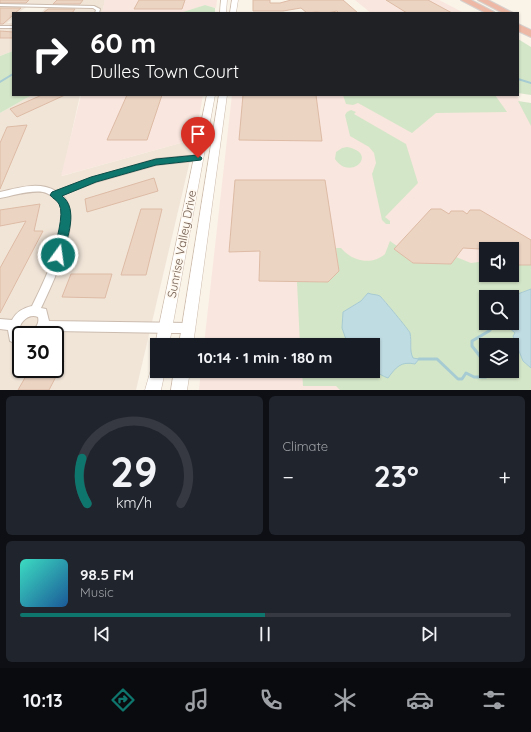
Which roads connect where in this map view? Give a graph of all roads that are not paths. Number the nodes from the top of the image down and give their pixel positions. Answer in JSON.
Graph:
{"nodes":[{"id":1,"x":20,"y":0,"type":"edge"},
{"id":2,"x":43,"y":0,"type":"edge"},
{"id":3,"x":67,"y":0,"type":"edge"},
{"id":4,"x":224,"y":0,"type":"edge"},
{"id":5,"x":235,"y":0,"type":"edge"},
{"id":6,"x":465,"y":0,"type":"edge"},
{"id":7,"x":482,"y":0,"type":"edge"},
{"id":8,"x":0,"y":5,"type":"edge"},
{"id":9,"x":7,"y":5,"type":"junction"},
{"id":10,"x":14,"y":5,"type":"junction"},
{"id":11,"x":37,"y":5,"type":"junction"},
{"id":12,"x":63,"y":6,"type":"junction"},
{"id":13,"x":0,"y":11,"type":"edge"},
{"id":14,"x":60,"y":12,"type":"edge"},
{"id":15,"x":97,"y":12,"type":"edge"},
{"id":16,"x":223,"y":12,"type":"edge"},
{"id":17,"x":233,"y":12,"type":"edge"},
{"id":18,"x":489,"y":12,"type":"edge"},
{"id":19,"x":507,"y":12,"type":"edge"},
{"id":20,"x":519,"y":18,"type":"edge"},
{"id":21,"x":531,"y":24,"type":"edge"},
{"id":22,"x":0,"y":27,"type":"edge"},
{"id":23,"x":12,"y":27,"type":"edge"},
{"id":24,"x":519,"y":28,"type":"edge"},
{"id":25,"x":531,"y":34,"type":"edge"},
{"id":26,"x":210,"y":96,"type":"edge"},
{"id":27,"x":222,"y":96,"type":"edge"},
{"id":28,"x":198,"y":158,"type":"junction"},
{"id":29,"x":0,"y":195,"type":"edge"},
{"id":30,"x":55,"y":195,"type":"junction"},
{"id":31,"x":35,"y":310,"type":"junction"},
{"id":32,"x":0,"y":324,"type":"edge"},
{"id":33,"x":14,"y":325,"type":"joint"},
{"id":34,"x":43,"y":326,"type":"joint"},
{"id":35,"x":188,"y":328,"type":"junction"},
{"id":36,"x":165,"y":329,"type":"junction"},
{"id":37,"x":163,"y":338,"type":"edge"},
{"id":38,"x":187,"y":338,"type":"edge"},
{"id":39,"x":156,"y":378,"type":"edge"},
{"id":40,"x":181,"y":378,"type":"edge"},
{"id":41,"x":153,"y":390,"type":"edge"},
{"id":42,"x":179,"y":390,"type":"edge"}],
"edges":[{"from":1,"to":10,"type":"street"},
{"from":2,"to":11,"type":"street"},
{"from":3,"to":12,"type":"street"},
{"from":4,"to":16,"type":"main road"},
{"from":5,"to":17,"type":"main road"},
{"from":6,"to":18,"type":"highway"},
{"from":7,"to":19,"type":"highway"},
{"from":8,"to":9,"type":"street"},
{"from":9,"to":10,"type":"street"},
{"from":9,"to":13,"type":"street"},
{"from":10,"to":11,"type":"street"},
{"from":11,"to":12,"type":"street"},
{"from":12,"to":14,"type":"street"},
{"from":12,"to":15,"type":"street"},
{"from":20,"to":21,"type":"highway"},
{"from":22,"to":23,"type":"street"},
{"from":24,"to":25,"type":"highway"},
{"from":26,"to":28,"type":"main road","name":"Sunrise Valley Drive"},
{"from":27,"to":35,"type":"main road","name":"Sunrise Valley Drive"},
{"from":28,"to":30,"type":"street"},
{"from":28,"to":36,"type":"main road","name":"Sunrise Valley Drive"},
{"from":29,"to":30,"type":"street"},
{"from":30,"to":31,"type":"street"},
{"from":31,"to":33,"type":"street"},
{"from":31,"to":34,"type":"street"},
{"from":32,"to":33,"type":"street"},
{"from":34,"to":36,"type":"street"},
{"from":35,"to":36,"type":"street"},
{"from":35,"to":38,"type":"main road","name":"Sunrise Valley Drive"},
{"from":36,"to":37,"type":"main road","name":"Sunrise Valley Drive"},
{"from":39,"to":41,"type":"main road"},
{"from":40,"to":42,"type":"main road"}]}
